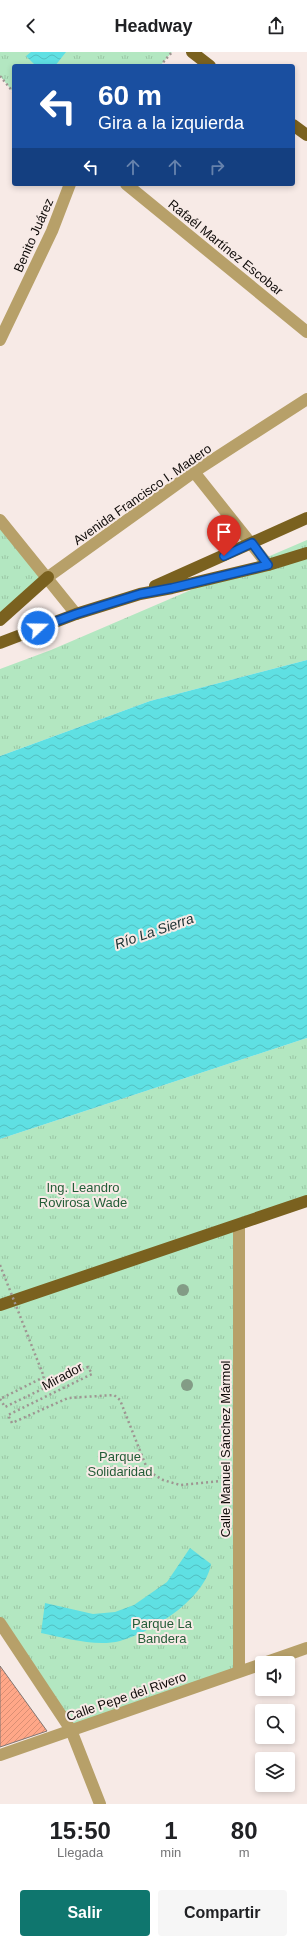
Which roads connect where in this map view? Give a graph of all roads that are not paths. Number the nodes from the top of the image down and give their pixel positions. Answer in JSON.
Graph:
{"nodes":[{"id":1,"x":192,"y":52,"type":"edge"},
{"id":2,"x":207,"y":64,"type":"edge"},
{"id":3,"x":295,"y":126,"type":"edge"},
{"id":4,"x":307,"y":134,"type":"edge"},
{"id":5,"x":69,"y":186,"type":"edge"},
{"id":6,"x":128,"y":186,"type":"edge"},
{"id":7,"x":307,"y":332,"type":"edge"},
{"id":8,"x":0,"y":340,"type":"edge"},
{"id":9,"x":307,"y":399,"type":"edge"},
{"id":10,"x":194,"y":472,"type":"junction"},
{"id":11,"x":307,"y":518,"type":"edge"},
{"id":12,"x":0,"y":520,"type":"edge"},
{"id":13,"x":252,"y":543,"type":"junction"},
{"id":14,"x":307,"y":554,"type":"edge"},
{"id":15,"x":268,"y":565,"type":"junction"},
{"id":16,"x":48,"y":577,"type":"junction"},
{"id":17,"x":140,"y":594,"type":"junction"},
{"id":18,"x":76,"y":614,"type":"junction"},
{"id":19,"x":0,"y":620,"type":"edge"},
{"id":20,"x":0,"y":643,"type":"edge"},
{"id":21,"x":307,"y":1201,"type":"edge"},
{"id":22,"x":239,"y":1225,"type":"junction"},
{"id":23,"x":0,"y":1305,"type":"edge"},
{"id":24,"x":0,"y":1623,"type":"edge"},
{"id":25,"x":307,"y":1648,"type":"edge"},
{"id":26,"x":284,"y":1656,"type":"edge"},
{"id":27,"x":255,"y":1666,"type":"edge"},
{"id":28,"x":240,"y":1672,"type":"junction"},
{"id":29,"x":71,"y":1730,"type":"junction"},
{"id":30,"x":0,"y":1755,"type":"edge"},
{"id":31,"x":100,"y":1804,"type":"edge"}],
"edges":[{"from":1,"to":2,"type":"main road"},
{"from":3,"to":4,"type":"main road"},
{"from":5,"to":8,"type":"street","name":"Benito Juárez"},
{"from":6,"to":7,"type":"street","name":"Rafaél Martínez Escobar"},
{"from":9,"to":10,"type":"street","name":"Avenida Francisco I. Madero"},
{"from":10,"to":13,"type":"street"},
{"from":10,"to":16,"type":"street","name":"Avenida Francisco I. Madero"},
{"from":11,"to":13,"type":"main road"},
{"from":12,"to":16,"type":"street"},
{"from":13,"to":15,"type":"street"},
{"from":13,"to":17,"type":"main road"},
{"from":14,"to":15,"type":"main road"},
{"from":15,"to":17,"type":"main road"},
{"from":16,"to":18,"type":"street"},
{"from":16,"to":19,"type":"main road","name":"Avenida Francisco I. Madero"},
{"from":17,"to":18,"type":"main road"},
{"from":18,"to":20,"type":"main road"},
{"from":21,"to":22,"type":"main road"},
{"from":22,"to":23,"type":"main road"},
{"from":22,"to":28,"type":"street","name":"Calle Manuel Sánchez Mármol"},
{"from":24,"to":29,"type":"street"},
{"from":25,"to":26,"type":"street","name":"Calle Pepe del Rivero"},
{"from":27,"to":28,"type":"street","name":"Calle Pepe del Rivero"},
{"from":28,"to":29,"type":"street","name":"Calle Pepe del Rivero"},
{"from":29,"to":30,"type":"street","name":"Calle Pepe del Rivero"},
{"from":29,"to":31,"type":"street"}]}
